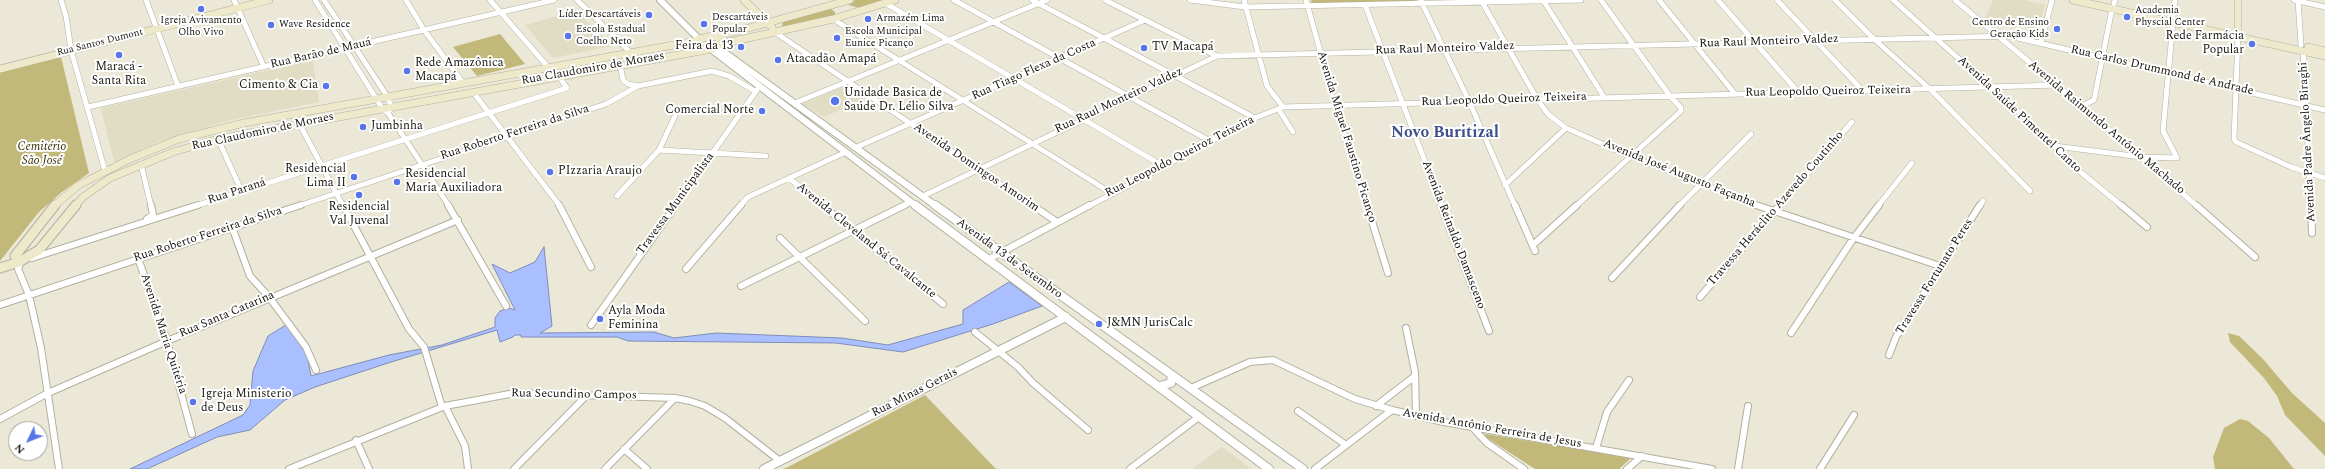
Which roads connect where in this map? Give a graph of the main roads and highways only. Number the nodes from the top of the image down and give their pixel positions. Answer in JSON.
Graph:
{"nodes":[{"id":1,"x":269,"y":0,"type":"edge"},
{"id":2,"x":744,"y":0,"type":"edge"},
{"id":3,"x":850,"y":0,"type":"edge"},
{"id":4,"x":894,"y":0,"type":"edge"},
{"id":5,"x":2073,"y":0,"type":"edge"},
{"id":6,"x":2096,"y":0,"type":"edge"},
{"id":7,"x":2238,"y":0,"type":"edge"},
{"id":8,"x":2113,"y":4,"type":"edge"},
{"id":9,"x":771,"y":23,"type":"junction"},
{"id":10,"x":776,"y":33,"type":"junction"},
{"id":11,"x":2238,"y":34,"type":"junction"},
{"id":12,"x":716,"y":37,"type":"junction"},
{"id":13,"x":697,"y":40,"type":"junction"},
{"id":14,"x":714,"y":48,"type":"junction"},
{"id":15,"x":2302,"y":48,"type":"junction"},
{"id":16,"x":2325,"y":50,"type":"edge"},
{"id":17,"x":2325,"y":56,"type":"edge"},
{"id":18,"x":0,"y":69,"type":"edge"},
{"id":19,"x":105,"y":171,"type":"junction"},
{"id":20,"x":110,"y":178,"type":"junction"},
{"id":21,"x":19,"y":262,"type":"junction"},
{"id":22,"x":0,"y":268,"type":"edge"}],
"edges":[{"from":1,"to":18,"type":"main road","name":"Rua Santos Dumont"},
{"from":2,"to":9,"type":"main road"},
{"from":3,"to":9,"type":"main road"},
{"from":4,"to":10,"type":"main road","name":"Rua Claudomiro de Moraes"},
{"from":5,"to":8,"type":"main road"},
{"from":6,"to":8,"type":"main road"},
{"from":7,"to":11,"type":"main road"},
{"from":8,"to":11,"type":"main road"},
{"from":9,"to":10,"type":"main road"},
{"from":9,"to":12,"type":"main road"},
{"from":10,"to":14,"type":"main road","name":"Rua Claudomiro de Moraes"},
{"from":11,"to":15,"type":"main road"},
{"from":12,"to":13,"type":"main road","name":"Rua Claudomiro de Moraes"},
{"from":12,"to":14,"type":"main road"},
{"from":13,"to":14,"type":"main road"},
{"from":13,"to":19,"type":"main road","name":"Rua Claudomiro de Moraes"},
{"from":14,"to":20,"type":"main road","name":"Rua Claudomiro de Moraes"},
{"from":15,"to":16,"type":"main road"},
{"from":15,"to":17,"type":"main road"},
{"from":19,"to":20,"type":"main road"},
{"from":19,"to":21,"type":"main road","name":"Rua Claudomiro de Moraes"},
{"from":20,"to":21,"type":"main road","name":"Rua Claudomiro de Moraes"},
{"from":21,"to":22,"type":"main road","name":"Rua Paraná"}]}
